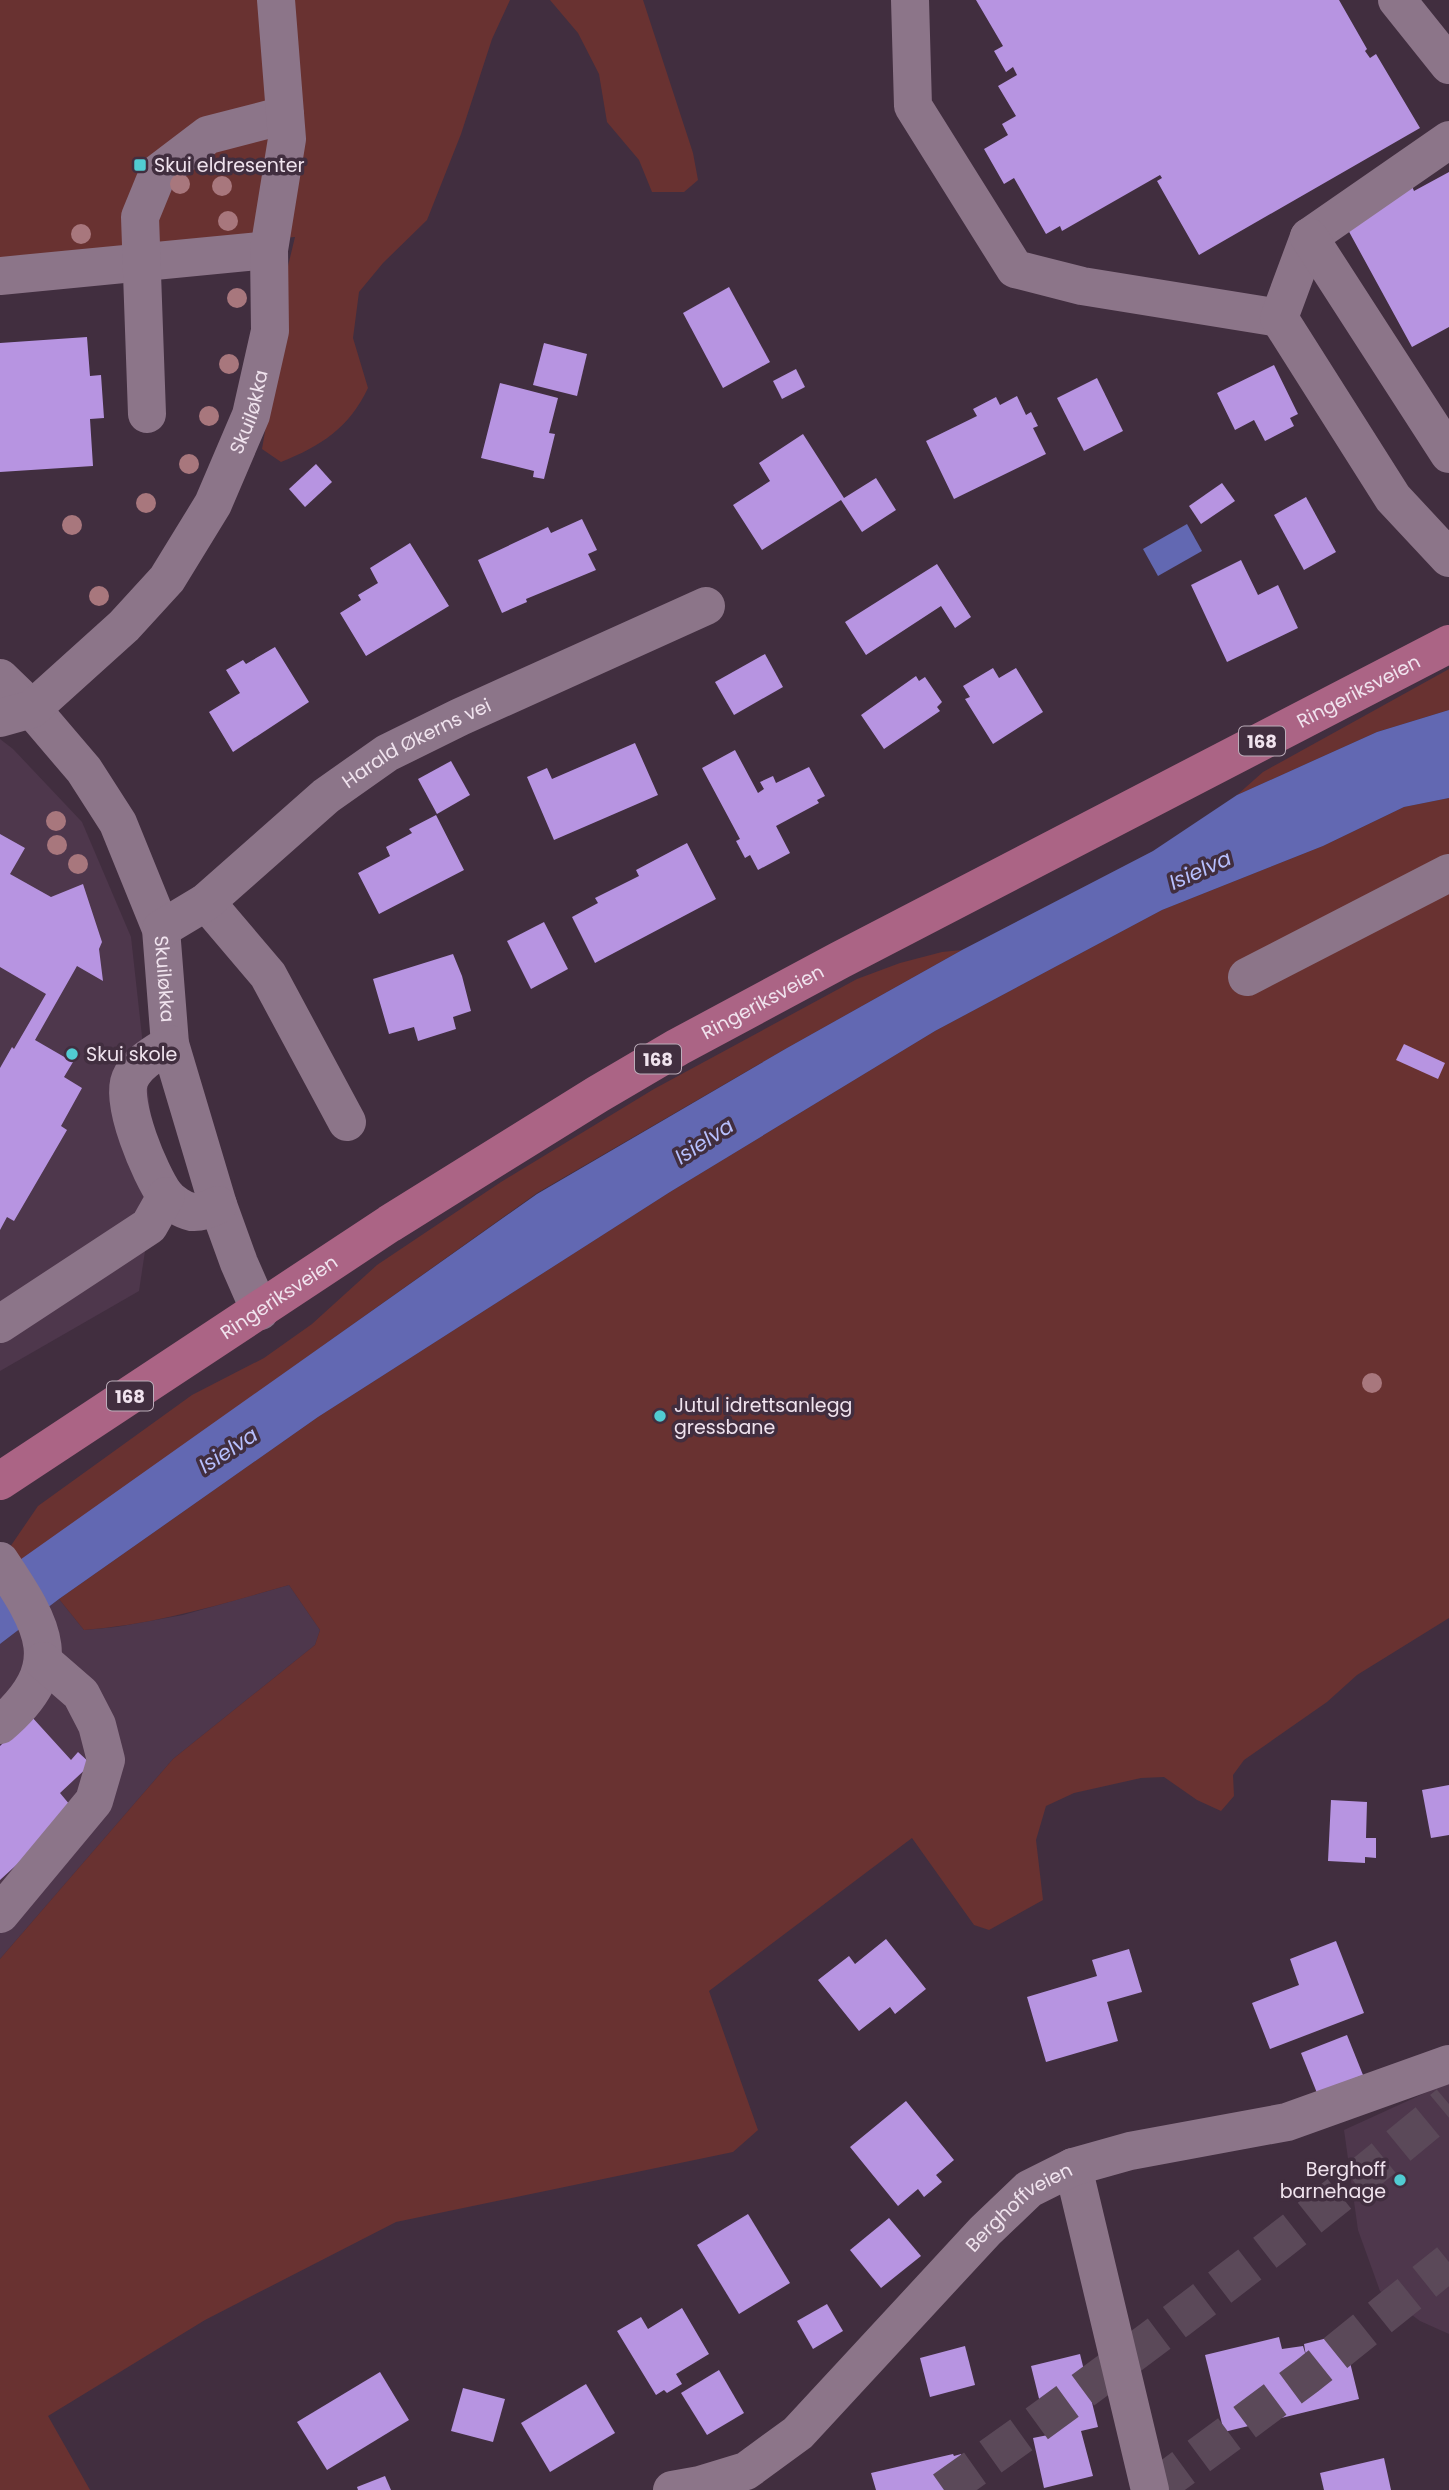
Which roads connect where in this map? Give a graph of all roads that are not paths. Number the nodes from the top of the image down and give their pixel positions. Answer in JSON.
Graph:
{"nodes":[{"id":1,"x":276,"y":0,"type":"edge"},
{"id":2,"x":910,"y":0,"type":"edge"},
{"id":3,"x":1397,"y":0,"type":"edge"},
{"id":4,"x":1449,"y":65,"type":"edge"},
{"id":5,"x":285,"y":115,"type":"junction"},
{"id":6,"x":1449,"y":140,"type":"edge"},
{"id":7,"x":1309,"y":237,"type":"junction"},
{"id":8,"x":269,"y":250,"type":"junction"},
{"id":9,"x":141,"y":263,"type":"junction"},
{"id":10,"x":0,"y":276,"type":"edge"},
{"id":11,"x":1279,"y":318,"type":"junction"},
{"id":12,"x":147,"y":414,"type":"dead end"},
{"id":13,"x":1449,"y":454,"type":"edge"},
{"id":14,"x":1449,"y":558,"type":"edge"},
{"id":15,"x":706,"y":606,"type":"dead end"},
{"id":16,"x":1449,"y":644,"type":"edge"},
{"id":17,"x":0,"y":678,"type":"edge"},
{"id":18,"x":16,"y":714,"type":"edge"},
{"id":19,"x":1449,"y":873,"type":"edge"},
{"id":20,"x":206,"y":902,"type":"junction"},
{"id":21,"x":161,"y":929,"type":"junction"},
{"id":22,"x":1247,"y":977,"type":"dead end"},
{"id":23,"x":170,"y":1044,"type":"junction"},
{"id":24,"x":347,"y":1122,"type":"dead end"},
{"id":25,"x":166,"y":1196,"type":"junction"},
{"id":26,"x":218,"y":1205,"type":"junction"},
{"id":27,"x":260,"y":1311,"type":"junction"},
{"id":28,"x":0,"y":1324,"type":"edge"},
{"id":29,"x":0,"y":1481,"type":"edge"},
{"id":30,"x":2,"y":1564,"type":"edge"},
{"id":31,"x":41,"y":1644,"type":"junction"},
{"id":32,"x":0,"y":1725,"type":"edge"},
{"id":33,"x":0,"y":1914,"type":"edge"},
{"id":34,"x":1449,"y":2064,"type":"edge"},
{"id":35,"x":1073,"y":2167,"type":"junction"},
{"id":36,"x":672,"y":2490,"type":"edge"},
{"id":37,"x":1150,"y":2490,"type":"edge"}],
"edges":[{"from":1,"to":5,"type":"street","name":"Skuiløkka"},
{"from":2,"to":11,"type":"street"},
{"from":3,"to":4,"type":"street"},
{"from":5,"to":8,"type":"street","name":"Skuiløkka"},
{"from":5,"to":9,"type":"street"},
{"from":6,"to":7,"type":"street"},
{"from":7,"to":11,"type":"street"},
{"from":7,"to":13,"type":"street"},
{"from":8,"to":9,"type":"street"},
{"from":8,"to":18,"type":"street","name":"Skuiløkka"},
{"from":9,"to":10,"type":"street"},
{"from":9,"to":12,"type":"street"},
{"from":11,"to":14,"type":"street"},
{"from":15,"to":20,"type":"street","name":"Harald Økerns vei"},
{"from":16,"to":27,"type":"main road","name":"Ringeriksveien","number":"168"},
{"from":17,"to":18,"type":"street","name":"Skuiløkka"},
{"from":18,"to":21,"type":"street","name":"Skuiløkka"},
{"from":19,"to":22,"type":"street"},
{"from":20,"to":21,"type":"street","name":"Harald Økerns vei"},
{"from":20,"to":24,"type":"street"},
{"from":21,"to":23,"type":"street","name":"Skuiløkka"},
{"from":23,"to":25,"type":"street"},
{"from":23,"to":26,"type":"street","name":"Skuiløkka"},
{"from":25,"to":26,"type":"street"},
{"from":25,"to":28,"type":"street"},
{"from":26,"to":27,"type":"street","name":"Skuiløkka"},
{"from":27,"to":29,"type":"main road","name":"Ringeriksveien","number":"168"},
{"from":30,"to":31,"type":"street"},
{"from":31,"to":32,"type":"street"},
{"from":31,"to":33,"type":"street"},
{"from":34,"to":35,"type":"street","name":"Berghoffveien"},
{"from":35,"to":36,"type":"street","name":"Berghoffveien"},
{"from":35,"to":37,"type":"street"}]}
